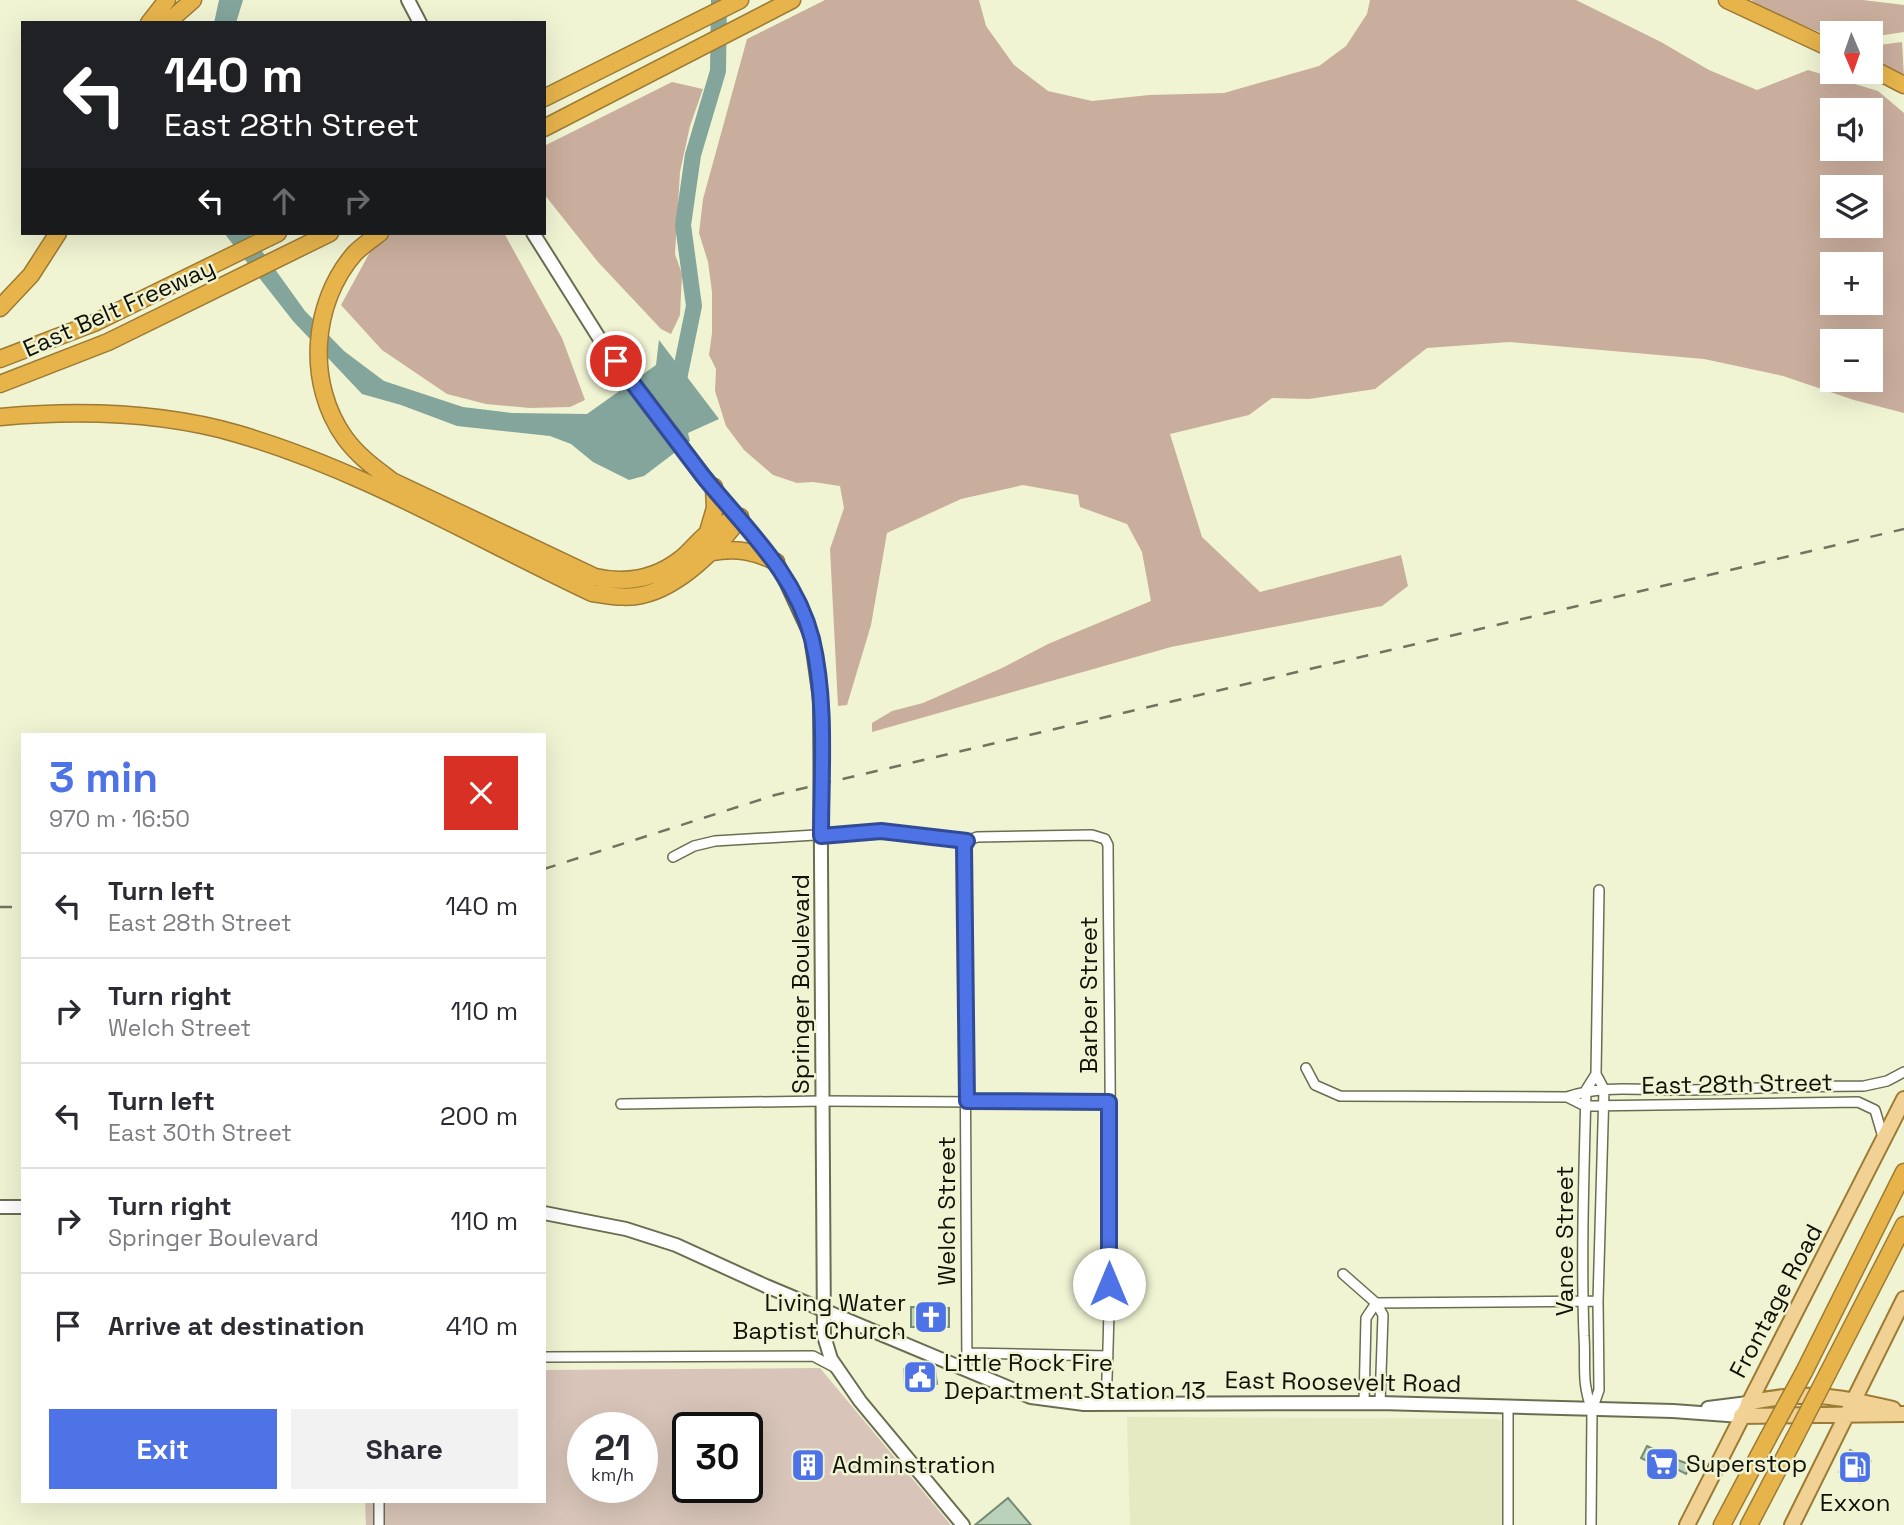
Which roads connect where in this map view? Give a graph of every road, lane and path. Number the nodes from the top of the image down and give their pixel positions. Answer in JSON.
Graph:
{"nodes":[{"id":1,"x":167,"y":0,"type":"edge"},
{"id":2,"x":193,"y":0,"type":"edge"},
{"id":3,"x":408,"y":0,"type":"edge"},
{"id":4,"x":740,"y":0,"type":"edge"},
{"id":5,"x":792,"y":0,"type":"edge"},
{"id":6,"x":1727,"y":0,"type":"edge"},
{"id":7,"x":151,"y":21,"type":"edge"},
{"id":8,"x":169,"y":21,"type":"edge"},
{"id":9,"x":420,"y":21,"type":"edge"},
{"id":10,"x":1820,"y":43,"type":"edge"},
{"id":11,"x":1883,"y":74,"type":"edge"},
{"id":12,"x":1904,"y":85,"type":"edge"},
{"id":13,"x":546,"y":97,"type":"edge"},
{"id":14,"x":546,"y":127,"type":"edge"},
{"id":15,"x":57,"y":235,"type":"edge"},
{"id":16,"x":274,"y":235,"type":"edge"},
{"id":17,"x":326,"y":235,"type":"edge"},
{"id":18,"x":378,"y":235,"type":"edge"},
{"id":19,"x":534,"y":235,"type":"edge"},
{"id":20,"x":0,"y":308,"type":"edge"},
{"id":21,"x":0,"y":359,"type":"edge"},
{"id":22,"x":0,"y":384,"type":"edge"},
{"id":23,"x":0,"y":417,"type":"edge"},
{"id":24,"x":709,"y":482,"type":"junction"},
{"id":25,"x":740,"y":517,"type":"junction"},
{"id":26,"x":707,"y":535,"type":"junction"},
{"id":27,"x":709,"y":553,"type":"junction"},
{"id":28,"x":776,"y":562,"type":"junction"},
{"id":29,"x":641,"y":587,"type":"junction"},
{"id":30,"x":821,"y":836,"type":"junction"},
{"id":31,"x":967,"y":841,"type":"junction"},
{"id":32,"x":673,"y":858,"type":"dead end"},
{"id":33,"x":1599,"y":890,"type":"dead end"},
{"id":34,"x":1306,"y":1068,"type":"dead end"},
{"id":35,"x":1904,"y":1072,"type":"edge"},
{"id":36,"x":1595,"y":1074,"type":"junction"},
{"id":37,"x":1604,"y":1089,"type":"junction"},
{"id":38,"x":1586,"y":1090,"type":"junction"},
{"id":39,"x":1567,"y":1097,"type":"junction"},
{"id":40,"x":1904,"y":1099,"type":"edge"},
{"id":41,"x":822,"y":1101,"type":"junction"},
{"id":42,"x":967,"y":1101,"type":"junction"},
{"id":43,"x":1109,"y":1102,"type":"junction"},
{"id":44,"x":621,"y":1104,"type":"dead end"},
{"id":45,"x":1604,"y":1105,"type":"junction"},
{"id":46,"x":1585,"y":1106,"type":"junction"},
{"id":47,"x":1884,"y":1141,"type":"junction"},
{"id":48,"x":1904,"y":1172,"type":"edge"},
{"id":49,"x":0,"y":1207,"type":"edge"},
{"id":50,"x":21,"y":1207,"type":"edge"},
{"id":51,"x":546,"y":1213,"type":"edge"},
{"id":52,"x":1904,"y":1225,"type":"edge"},
{"id":53,"x":1343,"y":1275,"type":"dead end"},
{"id":54,"x":1904,"y":1299,"type":"edge"},
{"id":55,"x":1581,"y":1301,"type":"junction"},
{"id":56,"x":1598,"y":1301,"type":"junction"},
{"id":57,"x":1376,"y":1303,"type":"junction"},
{"id":58,"x":824,"y":1309,"type":"junction"},
{"id":59,"x":967,"y":1353,"type":"junction"},
{"id":60,"x":1108,"y":1356,"type":"junction"},
{"id":61,"x":546,"y":1357,"type":"edge"},
{"id":62,"x":838,"y":1370,"type":"junction"},
{"id":63,"x":967,"y":1371,"type":"junction"},
{"id":64,"x":1852,"y":1400,"type":"junction"},
{"id":65,"x":1106,"y":1403,"type":"junction"},
{"id":66,"x":1364,"y":1403,"type":"junction"},
{"id":67,"x":1380,"y":1403,"type":"junction"},
{"id":68,"x":1748,"y":1403,"type":"junction"},
{"id":69,"x":1508,"y":1408,"type":"junction"},
{"id":70,"x":1592,"y":1410,"type":"junction"},
{"id":71,"x":1673,"y":1411,"type":"junction"},
{"id":72,"x":1904,"y":1413,"type":"edge"},
{"id":73,"x":1741,"y":1416,"type":"junction"},
{"id":74,"x":1845,"y":1416,"type":"junction"},
{"id":75,"x":379,"y":1503,"type":"edge"},
{"id":76,"x":379,"y":1525,"type":"edge"},
{"id":77,"x":963,"y":1525,"type":"edge"},
{"id":78,"x":1508,"y":1525,"type":"edge"},
{"id":79,"x":1591,"y":1525,"type":"edge"},
{"id":80,"x":1687,"y":1525,"type":"edge"},
{"id":81,"x":1723,"y":1525,"type":"edge"},
{"id":82,"x":1749,"y":1525,"type":"edge"},
{"id":83,"x":1792,"y":1525,"type":"edge"}],
"edges":[{"from":1,"to":7,"type":"highway"},
{"from":2,"to":8,"type":"highway"},
{"from":3,"to":9,"type":"main road"},
{"from":4,"to":13,"type":"highway"},
{"from":5,"to":14,"type":"highway"},
{"from":6,"to":10,"type":"highway"},
{"from":11,"to":12,"type":"highway"},
{"from":15,"to":20,"type":"highway"},
{"from":16,"to":21,"type":"highway","name":"East Belt Freeway"},
{"from":17,"to":22,"type":"highway","name":"East Belt Freeway"},
{"from":18,"to":29,"type":"highway"},
{"from":19,"to":24,"type":"main road","name":"Springer Boulevard"},
{"from":23,"to":29,"type":"highway"},
{"from":24,"to":25,"type":"main road","name":"Springer Boulevard"},
{"from":24,"to":26,"type":"highway"},
{"from":25,"to":26,"type":"highway"},
{"from":25,"to":27,"type":"highway"},
{"from":25,"to":28,"type":"main road","name":"Springer Boulevard"},
{"from":26,"to":29,"type":"highway"},
{"from":27,"to":28,"type":"highway"},
{"from":27,"to":29,"type":"highway"},
{"from":28,"to":30,"type":"main road","name":"Springer Boulevard"},
{"from":30,"to":31,"type":"street"},
{"from":30,"to":32,"type":"street"},
{"from":30,"to":41,"type":"main road","name":"Springer Boulevard"},
{"from":31,"to":42,"type":"street","name":"Welch Street"},
{"from":31,"to":43,"type":"street","name":"Barber Street"},
{"from":33,"to":36,"type":"street","name":"Vance Street"},
{"from":34,"to":39,"type":"street","name":"East 28th Street"},
{"from":35,"to":37,"type":"street","name":"East 28th Street"},
{"from":36,"to":37,"type":"street"},
{"from":36,"to":38,"type":"street","name":"Vance Street"},
{"from":37,"to":38,"type":"street","name":"East 28th Street"},
{"from":37,"to":45,"type":"street","name":"Vance Street"},
{"from":38,"to":39,"type":"street","name":"East 28th Street"},
{"from":38,"to":46,"type":"street","name":"Vance Street"},
{"from":39,"to":46,"type":"street","name":"East 28th Street"},
{"from":40,"to":47,"type":"main road","name":"Frontage Road"},
{"from":41,"to":42,"type":"street"},
{"from":41,"to":44,"type":"street"},
{"from":41,"to":58,"type":"main road","name":"Springer Boulevard"},
{"from":42,"to":43,"type":"street"},
{"from":42,"to":59,"type":"street","name":"Welch Street"},
{"from":43,"to":60,"type":"street","name":"Barber Street"},
{"from":45,"to":46,"type":"street","name":"East 28th Street"},
{"from":45,"to":47,"type":"street","name":"East 28th Street"},
{"from":45,"to":56,"type":"street","name":"Vance Street"},
{"from":46,"to":55,"type":"street","name":"Vance Street"},
{"from":47,"to":68,"type":"main road","name":"Frontage Road"},
{"from":48,"to":81,"type":"highway","bridge":true},
{"from":49,"to":50,"type":"main road"},
{"from":51,"to":58,"type":"main road","name":"East Roosevelt Road"},
{"from":52,"to":82,"type":"highway","bridge":true},
{"from":53,"to":57,"type":"street"},
{"from":54,"to":64,"type":"main road"},
{"from":55,"to":56,"type":"street"},
{"from":55,"to":57,"type":"street"},
{"from":55,"to":70,"type":"street","name":"Vance Street"},
{"from":56,"to":70,"type":"street","name":"Vance Street"},
{"from":57,"to":66,"type":"street"},
{"from":57,"to":67,"type":"street"},
{"from":58,"to":62,"type":"main road","name":"Springer Boulevard"},
{"from":58,"to":63,"type":"main road","name":"East Roosevelt Road"},
{"from":59,"to":60,"type":"street"},
{"from":59,"to":63,"type":"street","name":"Welch Street"},
{"from":60,"to":65,"type":"street","name":"Barber Street"},
{"from":61,"to":62,"type":"street"},
{"from":62,"to":77,"type":"main road","name":"Springer Boulevard"},
{"from":63,"to":65,"type":"main road","name":"East Roosevelt Road"},
{"from":64,"to":68,"type":"main road","name":"East Roosevelt Road"},
{"from":64,"to":72,"type":"main road","name":"East Roosevelt Road"},
{"from":64,"to":74,"type":"main road"},
{"from":65,"to":66,"type":"main road","name":"East Roosevelt Road"},
{"from":66,"to":67,"type":"main road","name":"East Roosevelt Road"},
{"from":67,"to":69,"type":"main road","name":"East Roosevelt Road"},
{"from":68,"to":71,"type":"main road","name":"East Roosevelt Road"},
{"from":68,"to":73,"type":"main road","name":"Frontage Road"},
{"from":69,"to":70,"type":"main road","name":"East Roosevelt Road"},
{"from":69,"to":78,"type":"street"},
{"from":70,"to":71,"type":"main road","name":"East Roosevelt Road"},
{"from":70,"to":79,"type":"street","name":"Vance Street"},
{"from":71,"to":73,"type":"main road","name":"East Roosevelt Road"},
{"from":72,"to":74,"type":"main road","name":"East Roosevelt Road"},
{"from":73,"to":74,"type":"main road","name":"East Roosevelt Road"},
{"from":73,"to":80,"type":"main road","name":"Frontage Road"},
{"from":74,"to":83,"type":"main road"},
{"from":75,"to":76,"type":"street"}]}
